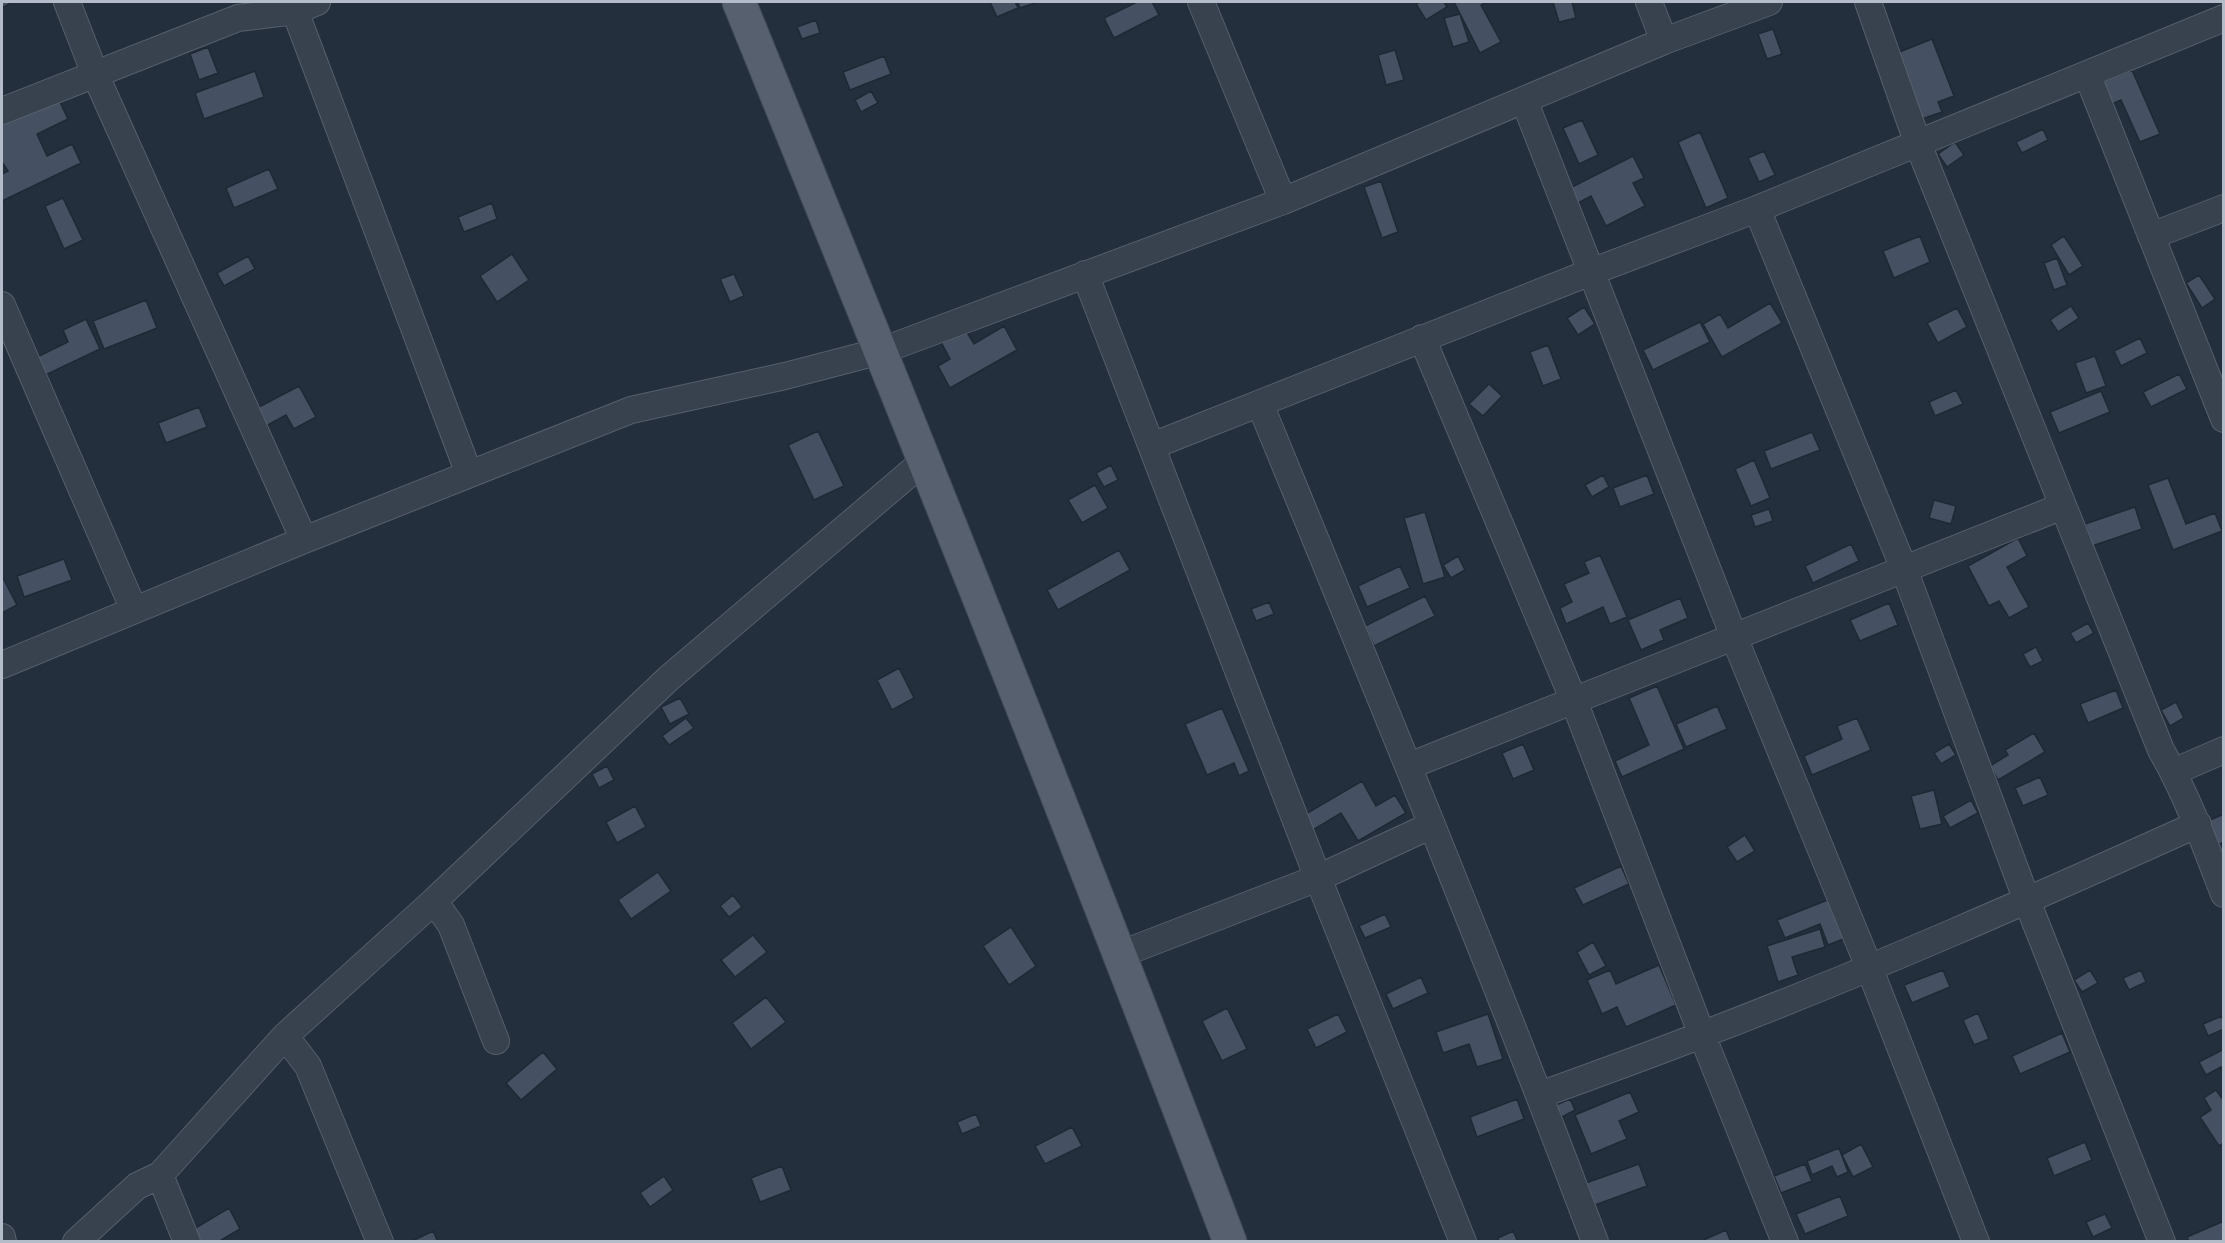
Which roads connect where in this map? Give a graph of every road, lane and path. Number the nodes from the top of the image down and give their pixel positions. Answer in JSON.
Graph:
{"nodes":[{"id":1,"x":67,"y":2,"type":"edge"},
{"id":2,"x":739,"y":2,"type":"edge"},
{"id":3,"x":1201,"y":2,"type":"edge"},
{"id":4,"x":1649,"y":2,"type":"edge"},
{"id":5,"x":1769,"y":2,"type":"edge"},
{"id":6,"x":1868,"y":2,"type":"edge"},
{"id":7,"x":306,"y":6,"type":"edge"},
{"id":8,"x":2223,"y":18,"type":"edge"},
{"id":9,"x":1664,"y":41,"type":"junction"},
{"id":10,"x":95,"y":74,"type":"junction"},
{"id":11,"x":2087,"y":74,"type":"junction"},
{"id":12,"x":1524,"y":100,"type":"junction"},
{"id":13,"x":2,"y":111,"type":"edge"},
{"id":14,"x":1918,"y":144,"type":"junction"},
{"id":15,"x":1283,"y":201,"type":"junction"},
{"id":16,"x":2223,"y":208,"type":"edge"},
{"id":17,"x":1758,"y":209,"type":"junction"},
{"id":18,"x":2151,"y":236,"type":"junction"},
{"id":19,"x":1591,"y":272,"type":"junction"},
{"id":20,"x":1085,"y":274,"type":"junction"},
{"id":21,"x":2,"y":305,"type":"edge"},
{"id":22,"x":1422,"y":338,"type":"junction"},
{"id":23,"x":881,"y":351,"type":"junction"},
{"id":24,"x":1260,"y":404,"type":"junction"},
{"id":25,"x":2222,"y":412,"type":"edge"},
{"id":26,"x":1152,"y":446,"type":"junction"},
{"id":27,"x":924,"y":461,"type":"junction"},
{"id":28,"x":469,"y":474,"type":"junction"},
{"id":29,"x":2063,"y":506,"type":"junction"},
{"id":30,"x":304,"y":540,"type":"junction"},
{"id":31,"x":1904,"y":569,"type":"junction"},
{"id":32,"x":134,"y":610,"type":"junction"},
{"id":33,"x":1734,"y":637,"type":"junction"},
{"id":34,"x":2,"y":665,"type":"edge"},
{"id":35,"x":1574,"y":701,"type":"junction"},
{"id":36,"x":2223,"y":750,"type":"edge"},
{"id":37,"x":1409,"y":766,"type":"junction"},
{"id":38,"x":2175,"y":773,"type":"junction"},
{"id":39,"x":2198,"y":824,"type":"junction"},
{"id":40,"x":1432,"y":825,"type":"junction"},
{"id":41,"x":1318,"y":878,"type":"junction"},
{"id":42,"x":2223,"y":894,"type":"edge"},
{"id":43,"x":434,"y":901,"type":"junction"},
{"id":44,"x":2027,"y":901,"type":"junction"},
{"id":45,"x":1121,"y":954,"type":"junction"},
{"id":46,"x":1869,"y":967,"type":"junction"},
{"id":47,"x":1702,"y":1035,"type":"junction"},
{"id":48,"x":285,"y":1036,"type":"junction"},
{"id":49,"x":496,"y":1041,"type":"dead end"},
{"id":50,"x":1540,"y":1095,"type":"junction"},
{"id":51,"x":160,"y":1175,"type":"junction"},
{"id":52,"x":2,"y":1237,"type":"edge"},
{"id":53,"x":3,"y":1242,"type":"edge"},
{"id":54,"x":76,"y":1242,"type":"edge"},
{"id":55,"x":187,"y":1242,"type":"edge"},
{"id":56,"x":380,"y":1242,"type":"edge"},
{"id":57,"x":1230,"y":1242,"type":"edge"},
{"id":58,"x":1463,"y":1242,"type":"edge"},
{"id":59,"x":1595,"y":1242,"type":"edge"},
{"id":60,"x":1785,"y":1242,"type":"edge"},
{"id":61,"x":1976,"y":1242,"type":"edge"},
{"id":62,"x":2162,"y":1242,"type":"edge"}],
"edges":[{"from":1,"to":10,"type":"street"},
{"from":2,"to":23,"type":"main road"},
{"from":3,"to":15,"type":"street"},
{"from":4,"to":9,"type":"street"},
{"from":5,"to":9,"type":"street"},
{"from":6,"to":14,"type":"street"},
{"from":7,"to":10,"type":"street"},
{"from":7,"to":28,"type":"street"},
{"from":8,"to":11,"type":"street"},
{"from":9,"to":12,"type":"street"},
{"from":10,"to":13,"type":"street"},
{"from":10,"to":30,"type":"street"},
{"from":11,"to":14,"type":"street"},
{"from":11,"to":18,"type":"street"},
{"from":12,"to":15,"type":"street"},
{"from":12,"to":19,"type":"street"},
{"from":14,"to":17,"type":"street"},
{"from":14,"to":29,"type":"street"},
{"from":15,"to":20,"type":"street"},
{"from":16,"to":18,"type":"street"},
{"from":17,"to":19,"type":"street"},
{"from":17,"to":31,"type":"street"},
{"from":18,"to":25,"type":"street"},
{"from":19,"to":22,"type":"street"},
{"from":19,"to":33,"type":"street"},
{"from":20,"to":23,"type":"street"},
{"from":20,"to":26,"type":"street"},
{"from":21,"to":32,"type":"street"},
{"from":22,"to":24,"type":"street"},
{"from":22,"to":35,"type":"street"},
{"from":23,"to":27,"type":"main road"},
{"from":23,"to":28,"type":"street"},
{"from":24,"to":26,"type":"street"},
{"from":24,"to":37,"type":"street"},
{"from":26,"to":41,"type":"street"},
{"from":27,"to":43,"type":"street"},
{"from":27,"to":45,"type":"main road"},
{"from":28,"to":30,"type":"street"},
{"from":29,"to":31,"type":"street"},
{"from":29,"to":38,"type":"street"},
{"from":30,"to":32,"type":"street"},
{"from":31,"to":33,"type":"street"},
{"from":31,"to":44,"type":"street"},
{"from":32,"to":34,"type":"street"},
{"from":33,"to":35,"type":"street"},
{"from":33,"to":46,"type":"street"},
{"from":35,"to":37,"type":"street"},
{"from":35,"to":47,"type":"street"},
{"from":36,"to":38,"type":"street"},
{"from":37,"to":40,"type":"street"},
{"from":38,"to":39,"type":"street"},
{"from":39,"to":42,"type":"street"},
{"from":39,"to":44,"type":"street"},
{"from":40,"to":41,"type":"street"},
{"from":40,"to":50,"type":"street"},
{"from":41,"to":45,"type":"street"},
{"from":41,"to":58,"type":"street"},
{"from":43,"to":48,"type":"street"},
{"from":43,"to":49,"type":"street"},
{"from":44,"to":46,"type":"street"},
{"from":44,"to":62,"type":"street"},
{"from":45,"to":57,"type":"main road"},
{"from":46,"to":47,"type":"street"},
{"from":46,"to":61,"type":"street"},
{"from":47,"to":50,"type":"street"},
{"from":47,"to":60,"type":"street"},
{"from":48,"to":51,"type":"street"},
{"from":48,"to":56,"type":"street"},
{"from":50,"to":59,"type":"street"},
{"from":51,"to":54,"type":"street"},
{"from":51,"to":55,"type":"street"},
{"from":52,"to":53,"type":"street"}]}
